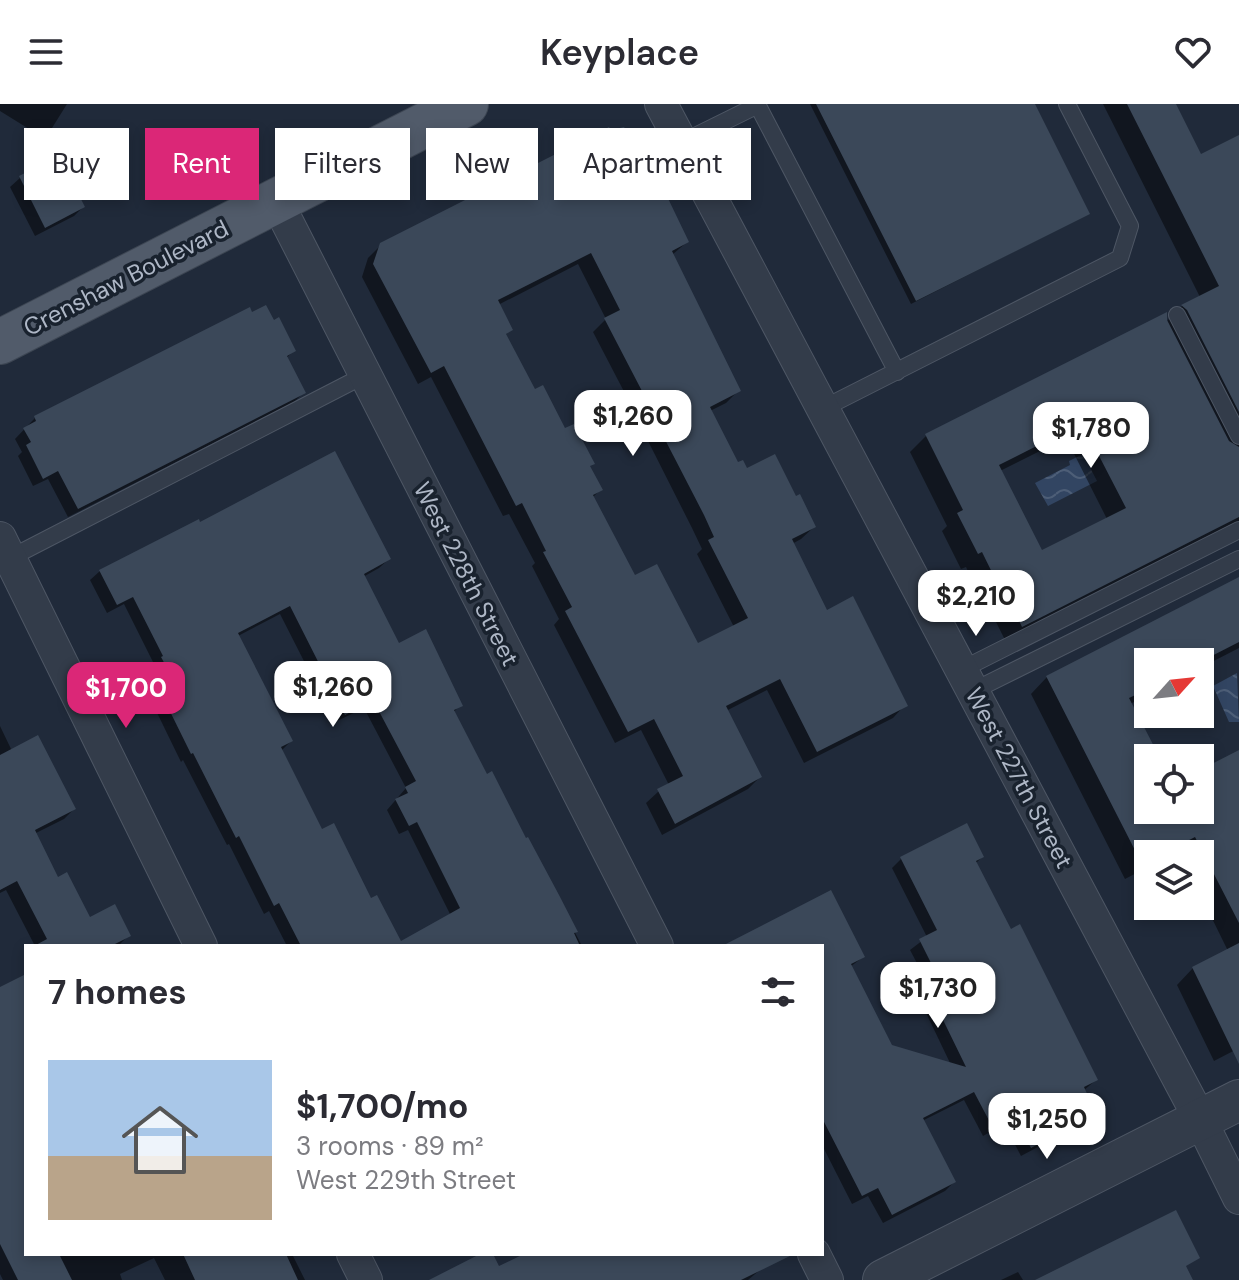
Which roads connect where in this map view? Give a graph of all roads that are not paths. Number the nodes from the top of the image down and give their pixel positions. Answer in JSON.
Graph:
{"nodes":[{"id":1,"x":466,"y":104,"type":"edge"},
{"id":2,"x":661,"y":104,"type":"edge"},
{"id":3,"x":757,"y":104,"type":"edge"},
{"id":4,"x":1067,"y":104,"type":"edge"},
{"id":5,"x":673,"y":128,"type":"edge"},
{"id":6,"x":710,"y":128,"type":"edge"},
{"id":7,"x":711,"y":200,"type":"edge"},
{"id":8,"x":277,"y":202,"type":"junction"},
{"id":9,"x":1177,"y":315,"type":"dead end"},
{"id":10,"x":0,"y":342,"type":"edge"},
{"id":11,"x":897,"y":372,"type":"junction"},
{"id":12,"x":365,"y":375,"type":"junction"},
{"id":13,"x":822,"y":409,"type":"junction"},
{"id":14,"x":1239,"y":436,"type":"edge"},
{"id":15,"x":1239,"y":530,"type":"edge"},
{"id":16,"x":5,"y":548,"type":"edge"},
{"id":17,"x":1239,"y":559,"type":"edge"},
{"id":18,"x":967,"y":680,"type":"junction"},
{"id":19,"x":200,"y":944,"type":"edge"},
{"id":20,"x":656,"y":944,"type":"edge"},
{"id":21,"x":1239,"y":1100,"type":"edge"},
{"id":22,"x":1200,"y":1119,"type":"junction"},
{"id":23,"x":1239,"y":1198,"type":"edge"},
{"id":24,"x":354,"y":1256,"type":"edge"},
{"id":25,"x":815,"y":1256,"type":"edge"},
{"id":26,"x":366,"y":1280,"type":"edge"},
{"id":27,"x":827,"y":1280,"type":"edge"},
{"id":28,"x":883,"y":1280,"type":"edge"}],
"edges":[{"from":1,"to":8,"type":"main road","name":"Crenshaw Boulevard"},
{"from":2,"to":5,"type":"street","name":"West 227th Street"},
{"from":3,"to":6,"type":"lane"},
{"from":3,"to":11,"type":"lane"},
{"from":4,"to":11,"type":"lane"},
{"from":7,"to":13,"type":"street","name":"West 227th Street"},
{"from":8,"to":10,"type":"main road","name":"Crenshaw Boulevard"},
{"from":8,"to":12,"type":"street","name":"West 228th Street"},
{"from":9,"to":14,"type":"lane"},
{"from":11,"to":13,"type":"lane"},
{"from":12,"to":16,"type":"lane"},
{"from":12,"to":20,"type":"street","name":"West 228th Street"},
{"from":13,"to":18,"type":"street","name":"West 227th Street"},
{"from":15,"to":18,"type":"lane"},
{"from":16,"to":19,"type":"street"},
{"from":17,"to":18,"type":"lane"},
{"from":18,"to":22,"type":"street","name":"West 227th Street"},
{"from":21,"to":22,"type":"street"},
{"from":22,"to":23,"type":"street","name":"West 227th Street"},
{"from":22,"to":28,"type":"street"},
{"from":24,"to":26,"type":"street"},
{"from":25,"to":27,"type":"street"}]}
